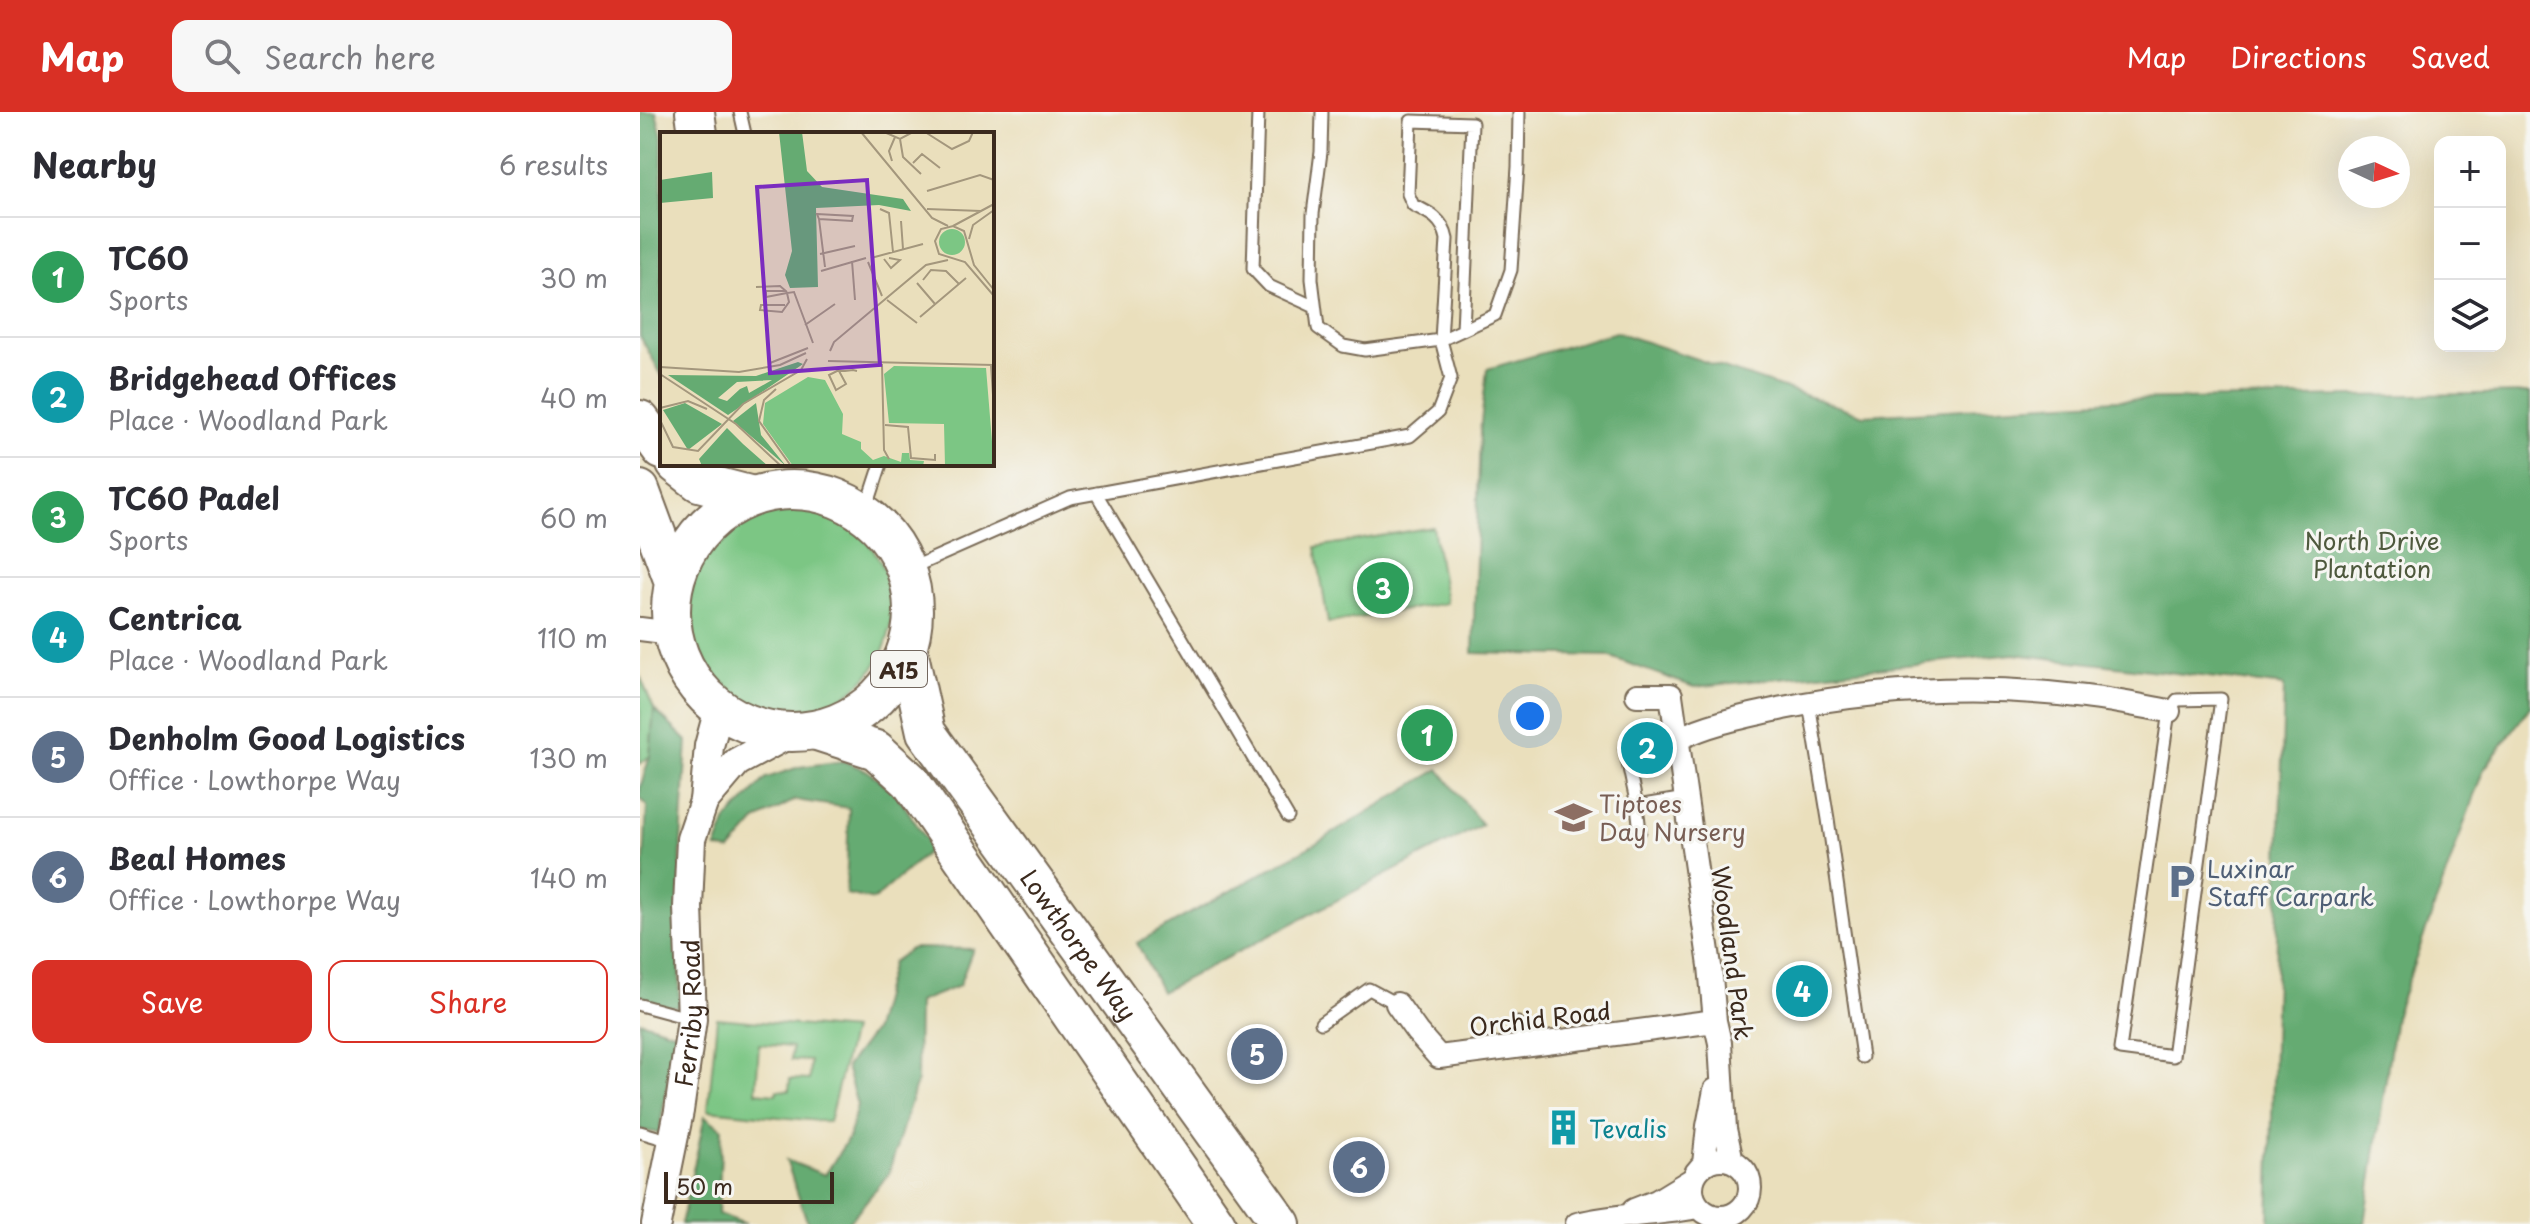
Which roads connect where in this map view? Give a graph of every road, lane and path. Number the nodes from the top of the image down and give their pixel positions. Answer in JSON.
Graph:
{"nodes":[{"id":1,"x":695,"y":112,"type":"edge"},
{"id":2,"x":740,"y":112,"type":"edge"},
{"id":3,"x":1258,"y":112,"type":"edge"},
{"id":4,"x":1322,"y":112,"type":"edge"},
{"id":5,"x":1519,"y":112,"type":"edge"},
{"id":6,"x":698,"y":132,"type":"edge"},
{"id":7,"x":745,"y":132,"type":"edge"},
{"id":8,"x":1315,"y":307,"type":"junction"},
{"id":9,"x":1463,"y":330,"type":"junction"},
{"id":10,"x":1441,"y":340,"type":"junction"},
{"id":11,"x":640,"y":420,"type":"edge"},
{"id":12,"x":660,"y":447,"type":"edge"},
{"id":13,"x":679,"y":466,"type":"edge"},
{"id":14,"x":784,"y":466,"type":"edge"},
{"id":15,"x":880,"y":466,"type":"edge"},
{"id":16,"x":640,"y":490,"type":"edge"},
{"id":17,"x":816,"y":491,"type":"junction"},
{"id":18,"x":1096,"y":493,"type":"junction"},
{"id":19,"x":753,"y":496,"type":"junction"},
{"id":20,"x":865,"y":513,"type":"junction"},
{"id":21,"x":907,"y":570,"type":"junction"},
{"id":22,"x":674,"y":582,"type":"junction"},
{"id":23,"x":656,"y":631,"type":"edge"},
{"id":24,"x":908,"y":650,"type":"junction"},
{"id":25,"x":1637,"y":695,"type":"dead end"},
{"id":26,"x":1809,"y":703,"type":"junction"},
{"id":27,"x":719,"y":709,"type":"junction"},
{"id":28,"x":2169,"y":711,"type":"junction"},
{"id":29,"x":803,"y":732,"type":"junction"},
{"id":30,"x":1678,"y":739,"type":"junction"},
{"id":31,"x":1625,"y":749,"type":"dead end"},
{"id":32,"x":1686,"y":798,"type":"junction"},
{"id":33,"x":704,"y":801,"type":"junction"},
{"id":34,"x":1637,"y":806,"type":"junction"},
{"id":35,"x":1288,"y":817,"type":"dead end"},
{"id":36,"x":1640,"y":831,"type":"dead end"},
{"id":37,"x":1397,"y":1004,"type":"joint"},
{"id":38,"x":640,"y":1005,"type":"edge"},
{"id":39,"x":692,"y":1019,"type":"junction"},
{"id":40,"x":1715,"y":1021,"type":"junction"},
{"id":41,"x":1321,"y":1023,"type":"dead end"},
{"id":42,"x":1518,"y":1023,"type":"dead end"},
{"id":43,"x":1522,"y":1048,"type":"junction"},
{"id":44,"x":1862,"y":1057,"type":"dead end"},
{"id":45,"x":1721,"y":1061,"type":"junction"},
{"id":46,"x":640,"y":1132,"type":"edge"},
{"id":47,"x":671,"y":1141,"type":"junction"},
{"id":48,"x":1732,"y":1161,"type":"junction"},
{"id":49,"x":1699,"y":1172,"type":"junction"},
{"id":50,"x":1698,"y":1207,"type":"junction"},
{"id":51,"x":1626,"y":1214,"type":"junction"},
{"id":52,"x":1732,"y":1219,"type":"edge"},
{"id":53,"x":656,"y":1224,"type":"edge"},
{"id":54,"x":1216,"y":1224,"type":"edge"},
{"id":55,"x":1281,"y":1224,"type":"edge"},
{"id":56,"x":1577,"y":1224,"type":"edge"}],
"edges":[{"from":1,"to":6,"type":"highway"},
{"from":2,"to":7,"type":"lane"},
{"from":3,"to":8,"type":"lane"},
{"from":4,"to":8,"type":"lane"},
{"from":5,"to":9,"type":"lane"},
{"from":8,"to":10,"type":"lane"},
{"from":9,"to":10,"type":"lane"},
{"from":9,"to":10,"type":"lane"},
{"from":10,"to":18,"type":"lane"},
{"from":11,"to":12,"type":"highway"},
{"from":13,"to":19,"type":"highway","number":"A15"},
{"from":14,"to":17,"type":"highway"},
{"from":15,"to":20,"type":"lane"},
{"from":16,"to":22,"type":"highway","number":"A15"},
{"from":17,"to":19,"type":"highway","number":"A15"},
{"from":17,"to":20,"type":"highway","number":"A15"},
{"from":18,"to":21,"type":"lane"},
{"from":18,"to":35,"type":"lane"},
{"from":19,"to":22,"type":"highway","number":"A15"},
{"from":20,"to":21,"type":"highway","number":"A15"},
{"from":21,"to":24,"type":"highway","number":"A15"},
{"from":22,"to":23,"type":"highway","number":"A15"},
{"from":23,"to":27,"type":"highway","number":"A15"},
{"from":24,"to":29,"type":"highway","number":"A15"},
{"from":24,"to":55,"type":"highway","name":"Lowthorpe Way","number":"A15"},
{"from":25,"to":30,"type":"street","name":"Woodland Park"},
{"from":26,"to":28,"type":"street"},
{"from":26,"to":30,"type":"street"},
{"from":26,"to":44,"type":"lane"},
{"from":27,"to":29,"type":"highway","number":"A15"},
{"from":27,"to":33,"type":"street","name":"Ferriby Road"},
{"from":28,"to":28,"type":"lane"},
{"from":29,"to":33,"type":"street","name":"Ferriby Road"},
{"from":29,"to":54,"type":"highway","name":"Lowthorpe Way","number":"A15"},
{"from":30,"to":32,"type":"street","name":"Woodland Park"},
{"from":31,"to":34,"type":"lane"},
{"from":32,"to":34,"type":"lane"},
{"from":32,"to":40,"type":"street","name":"Woodland Park"},
{"from":33,"to":39,"type":"street","name":"Ferriby Road"},
{"from":34,"to":36,"type":"lane"},
{"from":37,"to":41,"type":"lane"},
{"from":37,"to":43,"type":"street","name":"Orchid Road"},
{"from":38,"to":39,"type":"lane"},
{"from":39,"to":47,"type":"street","name":"Ferriby Road"},
{"from":40,"to":43,"type":"street","name":"Orchid Road"},
{"from":40,"to":45,"type":"street","name":"Woodland Park"},
{"from":42,"to":43,"type":"lane"},
{"from":45,"to":48,"type":"street","name":"Woodland Park"},
{"from":45,"to":49,"type":"street","name":"Woodland Park"},
{"from":46,"to":47,"type":"lane"},
{"from":47,"to":53,"type":"street","name":"Ferriby Road"},
{"from":48,"to":49,"type":"street"},
{"from":48,"to":52,"type":"street"},
{"from":49,"to":50,"type":"street"},
{"from":49,"to":51,"type":"street"},
{"from":50,"to":51,"type":"street"},
{"from":50,"to":52,"type":"street"},
{"from":51,"to":56,"type":"street"}]}
